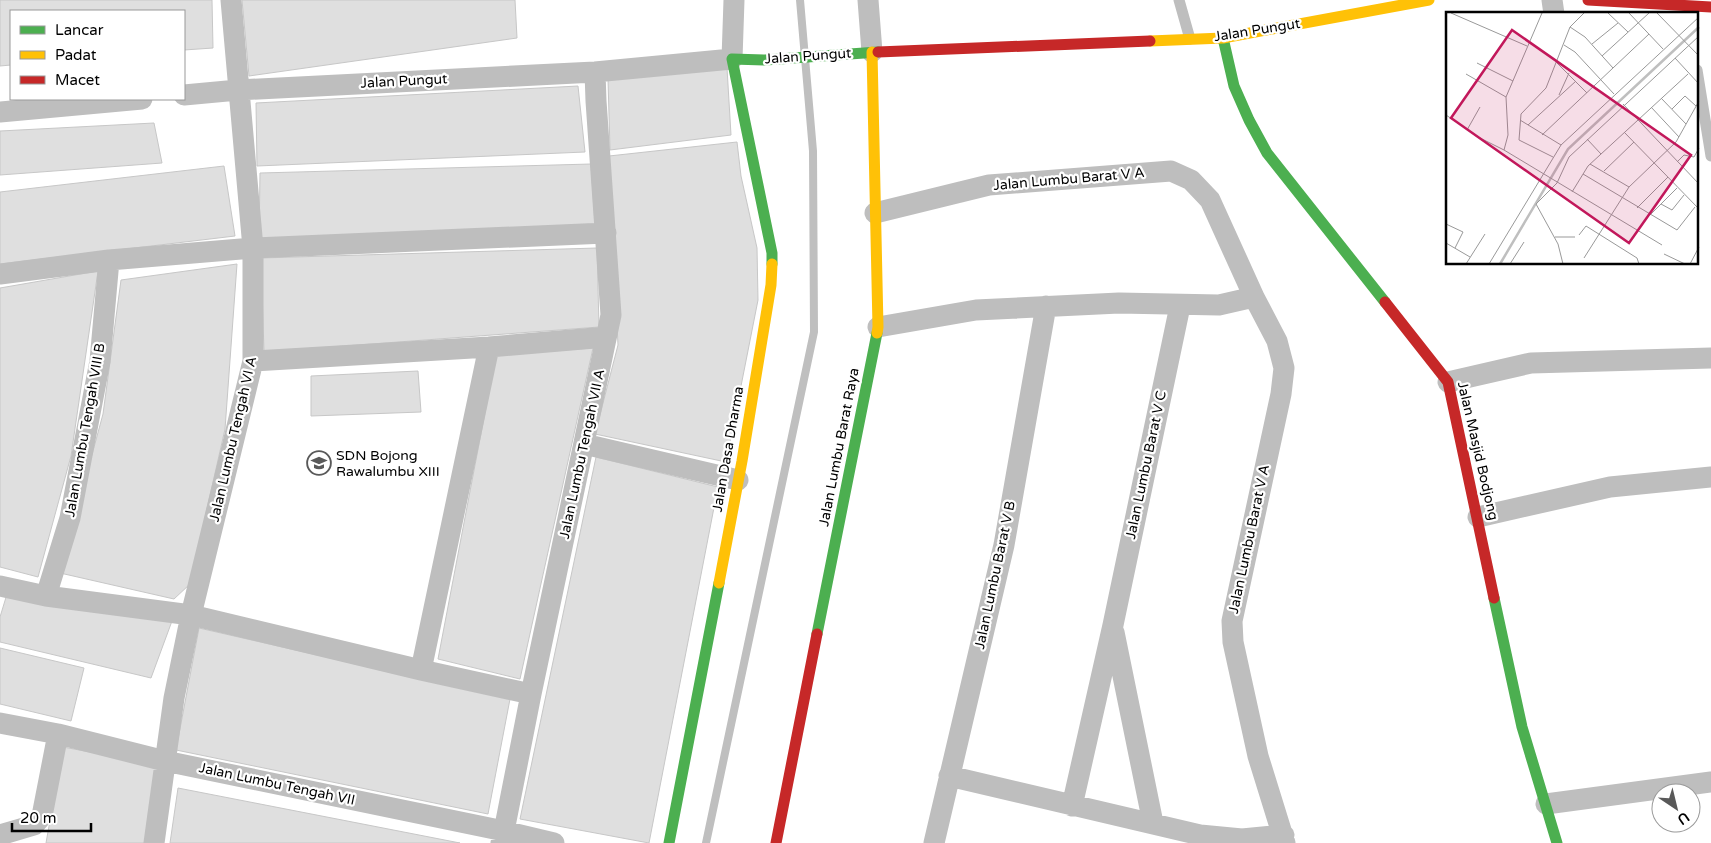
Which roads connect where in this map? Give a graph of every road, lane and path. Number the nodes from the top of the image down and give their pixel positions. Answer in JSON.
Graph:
{"nodes":[{"id":1,"x":231,"y":0,"type":"edge"},
{"id":2,"x":734,"y":0,"type":"edge"},
{"id":3,"x":868,"y":0,"type":"edge"},
{"id":4,"x":1179,"y":0,"type":"edge"},
{"id":5,"x":1429,"y":0,"type":"edge"},
{"id":6,"x":1588,"y":0,"type":"edge"},
{"id":7,"x":1656,"y":2,"type":"edge"},
{"id":8,"x":1711,"y":7,"type":"edge"},
{"id":9,"x":1688,"y":10,"type":"edge"},
{"id":10,"x":1190,"y":38,"type":"junction"},
{"id":11,"x":1223,"y":38,"type":"junction"},
{"id":12,"x":872,"y":52,"type":"junction"},
{"id":13,"x":732,"y":59,"type":"junction"},
{"id":14,"x":595,"y":72,"type":"junction"},
{"id":15,"x":1698,"y":76,"type":"edge"},
{"id":16,"x":238,"y":90,"type":"junction"},
{"id":17,"x":185,"y":95,"type":"edge"},
{"id":18,"x":131,"y":100,"type":"edge"},
{"id":19,"x":0,"y":112,"type":"edge"},
{"id":20,"x":1711,"y":156,"type":"edge"},
{"id":21,"x":875,"y":213,"type":"junction"},
{"id":22,"x":606,"y":234,"type":"junction"},
{"id":23,"x":253,"y":248,"type":"junction"},
{"id":24,"x":109,"y":260,"type":"junction"},
{"id":25,"x":0,"y":274,"type":"edge"},
{"id":26,"x":1254,"y":297,"type":"junction"},
{"id":27,"x":1046,"y":306,"type":"junction"},
{"id":28,"x":1180,"y":306,"type":"junction"},
{"id":29,"x":878,"y":326,"type":"junction"},
{"id":30,"x":606,"y":337,"type":"junction"},
{"id":31,"x":489,"y":347,"type":"junction"},
{"id":32,"x":1711,"y":358,"type":"edge"},
{"id":33,"x":253,"y":361,"type":"junction"},
{"id":34,"x":1448,"y":382,"type":"junction"},
{"id":35,"x":584,"y":444,"type":"junction"},
{"id":36,"x":1711,"y":477,"type":"edge"},
{"id":37,"x":738,"y":480,"type":"junction"},
{"id":38,"x":1478,"y":516,"type":"junction"},
{"id":39,"x":0,"y":586,"type":"edge"},
{"id":40,"x":46,"y":596,"type":"junction"},
{"id":41,"x":191,"y":616,"type":"junction"},
{"id":42,"x":1113,"y":625,"type":"junction"},
{"id":43,"x":421,"y":670,"type":"junction"},
{"id":44,"x":531,"y":694,"type":"junction"},
{"id":45,"x":0,"y":723,"type":"edge"},
{"id":46,"x":58,"y":734,"type":"junction"},
{"id":47,"x":165,"y":761,"type":"junction"},
{"id":48,"x":949,"y":776,"type":"junction"},
{"id":49,"x":1711,"y":782,"type":"edge"},
{"id":50,"x":1546,"y":804,"type":"junction"},
{"id":51,"x":1072,"y":806,"type":"junction"},
{"id":52,"x":1153,"y":823,"type":"junction"},
{"id":53,"x":0,"y":835,"type":"edge"},
{"id":54,"x":502,"y":837,"type":"edge"},
{"id":55,"x":1284,"y":839,"type":"edge"},
{"id":56,"x":154,"y":843,"type":"edge"},
{"id":57,"x":554,"y":843,"type":"edge"},
{"id":58,"x":669,"y":843,"type":"edge"},
{"id":59,"x":776,"y":843,"type":"edge"},
{"id":60,"x":934,"y":843,"type":"edge"},
{"id":61,"x":1557,"y":843,"type":"edge"}],
"edges":[{"from":1,"to":16,"type":"street","name":"Jalan Lumbu Tengah VI A"},
{"from":2,"to":13,"type":"street"},
{"from":3,"to":12,"type":"street"},
{"from":4,"to":10,"type":"lane"},
{"from":5,"to":11,"type":"street","name":"Jalan Pungut"},
{"from":6,"to":7,"type":"street"},
{"from":7,"to":9,"type":"street"},
{"from":8,"to":9,"type":"street"},
{"from":10,"to":11,"type":"street","name":"Jalan Pungut"},
{"from":10,"to":12,"type":"street","name":"Jalan Pungut"},
{"from":11,"to":34,"type":"street","name":"Jalan Masjid Bodjong"},
{"from":12,"to":13,"type":"street","name":"Jalan Pungut"},
{"from":12,"to":21,"type":"street","name":"Jalan Lumbu Barat Raya"},
{"from":13,"to":14,"type":"street","name":"Jalan Pungut"},
{"from":13,"to":37,"type":"street","name":"Jalan Dasa Dharma"},
{"from":14,"to":16,"type":"street","name":"Jalan Pungut"},
{"from":14,"to":22,"type":"street","name":"Jalan Lumbu Tengah VII A"},
{"from":15,"to":20,"type":"lane"},
{"from":16,"to":17,"type":"street","name":"Jalan Pungut"},
{"from":16,"to":23,"type":"street","name":"Jalan Lumbu Tengah VI A"},
{"from":18,"to":19,"type":"street"},
{"from":21,"to":26,"type":"street","name":"Jalan Lumbu Barat V A"},
{"from":21,"to":29,"type":"street","name":"Jalan Lumbu Barat Raya"},
{"from":22,"to":23,"type":"street"},
{"from":22,"to":30,"type":"street","name":"Jalan Lumbu Tengah VII A"},
{"from":23,"to":24,"type":"street"},
{"from":23,"to":33,"type":"street","name":"Jalan Lumbu Tengah VI A"},
{"from":24,"to":25,"type":"street"},
{"from":24,"to":40,"type":"street","name":"Jalan Lumbu Tengah VIII B"},
{"from":26,"to":28,"type":"street"},
{"from":26,"to":55,"type":"street","name":"Jalan Lumbu Barat V A"},
{"from":27,"to":28,"type":"street"},
{"from":27,"to":29,"type":"street"},
{"from":27,"to":48,"type":"street","name":"Jalan Lumbu Barat V B"},
{"from":28,"to":42,"type":"street","name":"Jalan Lumbu Barat V C"},
{"from":29,"to":59,"type":"street","name":"Jalan Lumbu Barat Raya"},
{"from":30,"to":31,"type":"street"},
{"from":30,"to":35,"type":"street","name":"Jalan Lumbu Tengah VII A"},
{"from":31,"to":33,"type":"street"},
{"from":31,"to":43,"type":"street"},
{"from":32,"to":34,"type":"street"},
{"from":33,"to":41,"type":"street","name":"Jalan Lumbu Tengah VI A"},
{"from":34,"to":38,"type":"street","name":"Jalan Masjid Bodjong"},
{"from":35,"to":37,"type":"street"},
{"from":35,"to":44,"type":"street","name":"Jalan Lumbu Tengah VII A"},
{"from":36,"to":38,"type":"street"},
{"from":37,"to":58,"type":"street","name":"Jalan Dasa Dharma"},
{"from":38,"to":50,"type":"street","name":"Jalan Masjid Bodjong"},
{"from":39,"to":40,"type":"street"},
{"from":40,"to":41,"type":"street"},
{"from":41,"to":43,"type":"street"},
{"from":41,"to":47,"type":"street","name":"Jalan Lumbu Tengah VI A"},
{"from":42,"to":51,"type":"street","name":"Jalan Lumbu Barat V C"},
{"from":42,"to":52,"type":"street","name":"Jalan Lumbu Barat V C"},
{"from":43,"to":44,"type":"street"},
{"from":44,"to":54,"type":"street","name":"Jalan Lumbu Tengah VII A"},
{"from":45,"to":46,"type":"street","name":"Jalan Lumbu Tengah VII"},
{"from":46,"to":47,"type":"street","name":"Jalan Lumbu Tengah VII"},
{"from":46,"to":53,"type":"street"},
{"from":47,"to":54,"type":"street","name":"Jalan Lumbu Tengah VII"},
{"from":47,"to":56,"type":"street","name":"Jalan Lumbu Tengah VI A"},
{"from":48,"to":51,"type":"street"},
{"from":48,"to":60,"type":"street","name":"Jalan Lumbu Barat V B"},
{"from":49,"to":50,"type":"street"},
{"from":50,"to":61,"type":"street","name":"Jalan Masjid Bodjong"},
{"from":51,"to":52,"type":"street"},
{"from":52,"to":55,"type":"street"},
{"from":54,"to":57,"type":"street","name":"Jalan Lumbu Tengah VII"}]}
